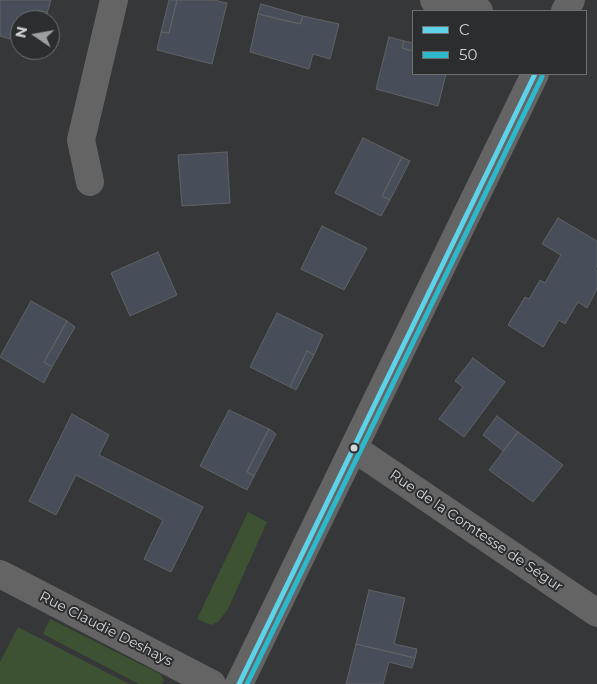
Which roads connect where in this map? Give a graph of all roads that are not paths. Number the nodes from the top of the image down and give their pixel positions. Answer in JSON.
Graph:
{"nodes":[{"id":1,"x":114,"y":0,"type":"edge"},
{"id":2,"x":434,"y":0,"type":"edge"},
{"id":3,"x":475,"y":10,"type":"edge"},
{"id":4,"x":535,"y":75,"type":"edge"},
{"id":5,"x":90,"y":182,"type":"dead end"},
{"id":6,"x":355,"y":449,"type":"junction"},
{"id":7,"x":0,"y":574,"type":"edge"},
{"id":8,"x":597,"y":613,"type":"edge"},
{"id":9,"x":212,"y":684,"type":"edge"},
{"id":10,"x":240,"y":684,"type":"edge"}],
"edges":[{"from":1,"to":5,"type":"street"},
{"from":2,"to":3,"type":"street"},
{"from":4,"to":6,"type":"street"},
{"from":6,"to":8,"type":"street","name":"Rue de la Comtesse de Ségur"},
{"from":6,"to":10,"type":"street"},
{"from":7,"to":9,"type":"street","name":"Rue Claudie Deshays"}]}
